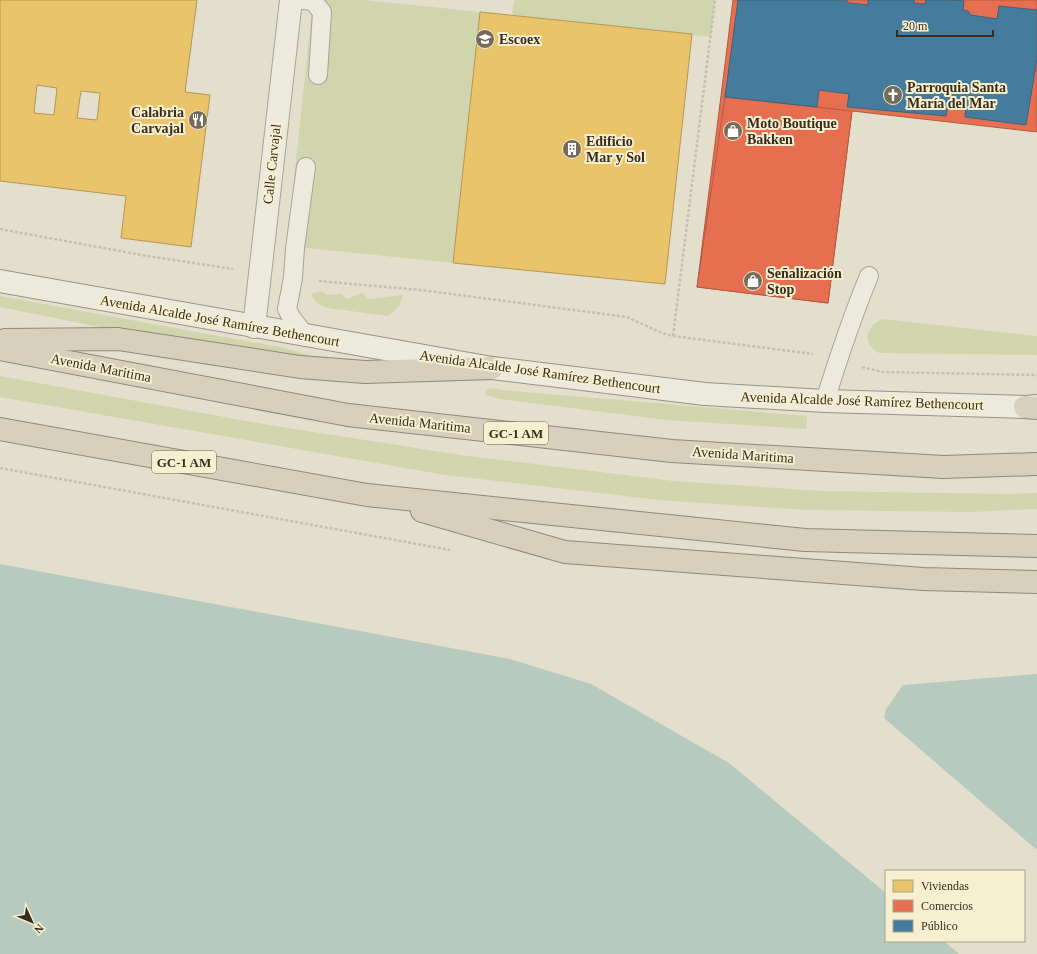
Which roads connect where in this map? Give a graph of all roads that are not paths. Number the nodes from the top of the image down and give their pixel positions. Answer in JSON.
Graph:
{"nodes":[{"id":1,"x":291,"y":0,"type":"edge"},
{"id":2,"x":303,"y":0,"type":"edge"},
{"id":3,"x":318,"y":75,"type":"dead end"},
{"id":4,"x":306,"y":166,"type":"dead end"},
{"id":5,"x":869,"y":276,"type":"dead end"},
{"id":6,"x":0,"y":282,"type":"edge"},
{"id":7,"x":254,"y":327,"type":"junction"},
{"id":8,"x":306,"y":336,"type":"junction"},
{"id":9,"x":0,"y":340,"type":"edge"},
{"id":10,"x":0,"y":349,"type":"edge"},
{"id":11,"x":492,"y":368,"type":"junction"},
{"id":12,"x":825,"y":401,"type":"junction"},
{"id":13,"x":1033,"y":407,"type":"edge"},
{"id":14,"x":0,"y":429,"type":"edge"},
{"id":15,"x":1037,"y":464,"type":"edge"},
{"id":16,"x":367,"y":495,"type":"junction"},
{"id":17,"x":1037,"y":546,"type":"edge"},
{"id":18,"x":1037,"y":582,"type":"edge"}],
"edges":[{"from":1,"to":7,"type":"street","name":"Calle Carvajal"},
{"from":2,"to":3,"type":"lane"},
{"from":4,"to":8,"type":"lane"},
{"from":5,"to":12,"type":"lane"},
{"from":6,"to":7,"type":"street","name":"Avenida Alcalde José Ramírez Bethencourt"},
{"from":7,"to":8,"type":"street","name":"Avenida Alcalde José Ramírez Bethencourt"},
{"from":8,"to":11,"type":"street","name":"Avenida Alcalde José Ramírez Bethencourt"},
{"from":9,"to":11,"type":"highway"},
{"from":10,"to":15,"type":"highway","name":"Avenida Maritima","number":"GC-1 AM"},
{"from":11,"to":12,"type":"street","name":"Avenida Alcalde José Ramírez Bethencourt"},
{"from":12,"to":13,"type":"street","name":"Avenida Alcalde José Ramírez Bethencourt"},
{"from":14,"to":16,"type":"highway","number":"GC-1 AM"},
{"from":16,"to":17,"type":"highway","number":"GC-1 AM"},
{"from":16,"to":18,"type":"highway"}]}
